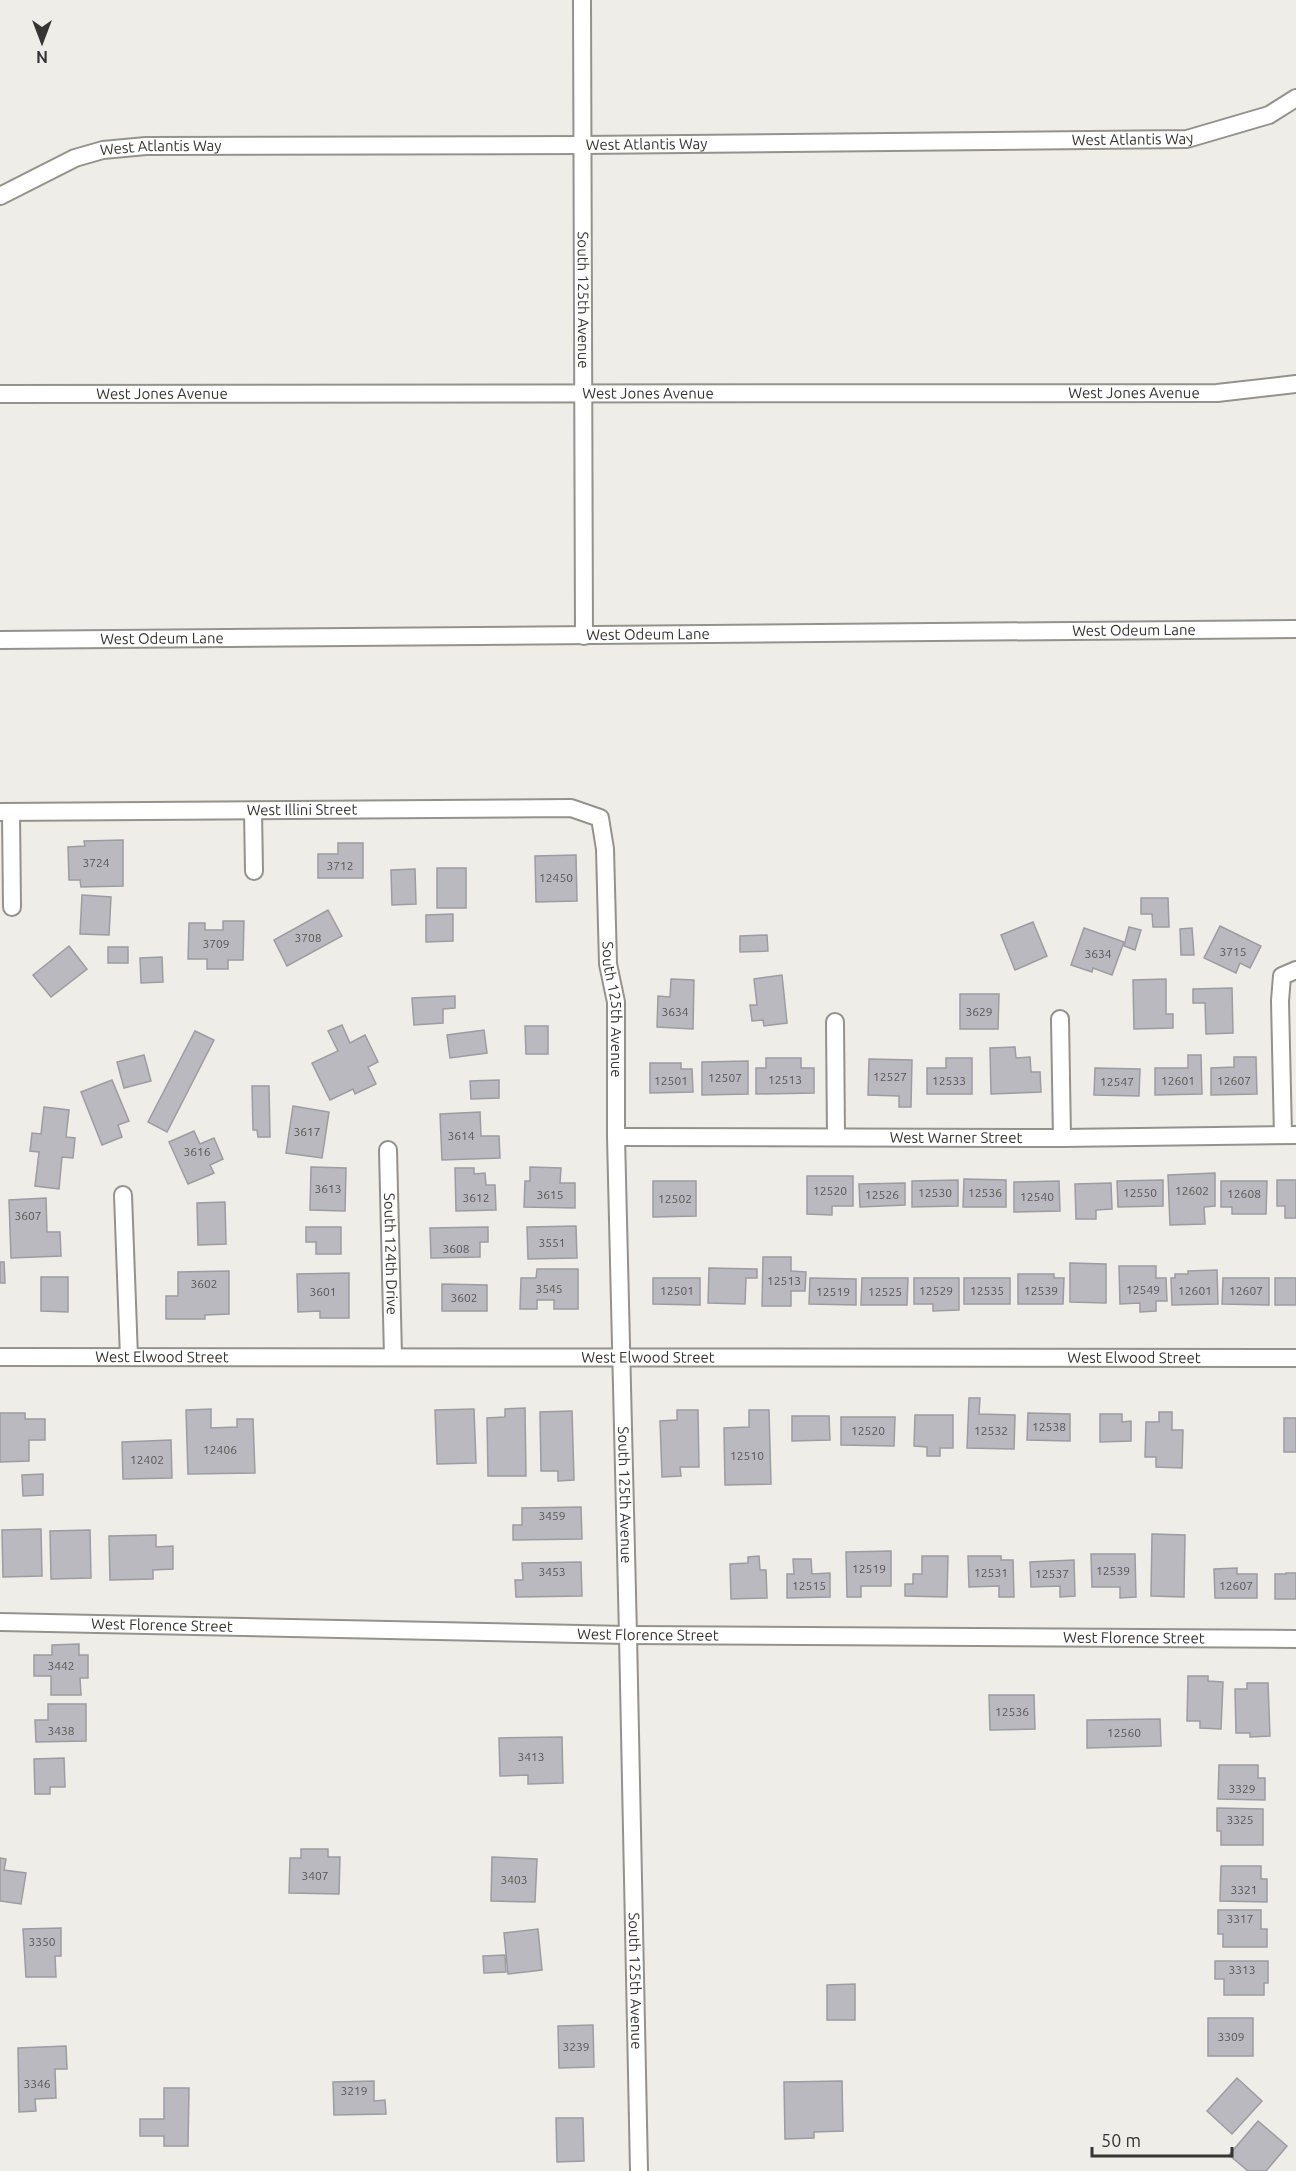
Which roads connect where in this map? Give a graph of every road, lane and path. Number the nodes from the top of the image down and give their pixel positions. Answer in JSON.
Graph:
{"nodes":[{"id":1,"x":582,"y":0,"type":"edge"},
{"id":2,"x":1296,"y":98,"type":"edge"},
{"id":3,"x":583,"y":145,"type":"junction"},
{"id":4,"x":0,"y":196,"type":"edge"},
{"id":5,"x":1296,"y":384,"type":"edge"},
{"id":6,"x":583,"y":392,"type":"junction"},
{"id":7,"x":0,"y":394,"type":"edge"},
{"id":8,"x":1296,"y":629,"type":"edge"},
{"id":9,"x":584,"y":636,"type":"junction"},
{"id":10,"x":0,"y":640,"type":"edge"},
{"id":11,"x":253,"y":811,"type":"junction"},
{"id":12,"x":6,"y":813,"type":"edge"},
{"id":13,"x":600,"y":818,"type":"joint"},
{"id":14,"x":254,"y":871,"type":"dead end"},
{"id":15,"x":12,"y":907,"type":"dead end"},
{"id":16,"x":1289,"y":973,"type":"edge"},
{"id":17,"x":1060,"y":1019,"type":"dead end"},
{"id":18,"x":835,"y":1022,"type":"dead end"},
{"id":19,"x":1290,"y":1135,"type":"edge"},
{"id":20,"x":616,"y":1137,"type":"junction"},
{"id":21,"x":836,"y":1137,"type":"junction"},
{"id":22,"x":1062,"y":1138,"type":"junction"},
{"id":23,"x":388,"y":1150,"type":"dead end"},
{"id":24,"x":123,"y":1195,"type":"dead end"},
{"id":25,"x":393,"y":1356,"type":"junction"},
{"id":26,"x":621,"y":1356,"type":"junction"},
{"id":27,"x":0,"y":1357,"type":"edge"},
{"id":28,"x":129,"y":1357,"type":"junction"},
{"id":29,"x":1296,"y":1358,"type":"edge"},
{"id":30,"x":0,"y":1622,"type":"edge"},
{"id":31,"x":628,"y":1635,"type":"junction"},
{"id":32,"x":1296,"y":1639,"type":"edge"},
{"id":33,"x":639,"y":2171,"type":"edge"}],
"edges":[{"from":1,"to":3,"type":"street","name":"South 125th Avenue"},
{"from":2,"to":3,"type":"street","name":"West Atlantis Way"},
{"from":3,"to":4,"type":"street","name":"West Atlantis Way"},
{"from":3,"to":6,"type":"street","name":"South 125th Avenue"},
{"from":5,"to":6,"type":"street","name":"West Jones Avenue"},
{"from":6,"to":7,"type":"street","name":"West Jones Avenue"},
{"from":6,"to":9,"type":"street","name":"South 125th Avenue"},
{"from":8,"to":9,"type":"street","name":"West Odeum Lane"},
{"from":9,"to":10,"type":"street","name":"West Odeum Lane"},
{"from":11,"to":12,"type":"street","name":"West Illini Street"},
{"from":11,"to":13,"type":"street","name":"West Illini Street"},
{"from":11,"to":14,"type":"street"},
{"from":12,"to":15,"type":"street"},
{"from":13,"to":20,"type":"street","name":"South 125th Avenue"},
{"from":16,"to":19,"type":"street"},
{"from":17,"to":22,"type":"street"},
{"from":18,"to":21,"type":"street"},
{"from":19,"to":22,"type":"street","name":"West Warner Street"},
{"from":20,"to":21,"type":"street","name":"West Warner Street"},
{"from":20,"to":26,"type":"street","name":"South 125th Avenue"},
{"from":21,"to":22,"type":"street","name":"West Warner Street"},
{"from":23,"to":25,"type":"street","name":"South 124th Drive"},
{"from":24,"to":28,"type":"street"},
{"from":25,"to":26,"type":"street","name":"West Elwood Street"},
{"from":25,"to":28,"type":"street","name":"West Elwood Street"},
{"from":26,"to":29,"type":"street","name":"West Elwood Street"},
{"from":26,"to":31,"type":"street","name":"South 125th Avenue"},
{"from":27,"to":28,"type":"street","name":"West Elwood Street"},
{"from":30,"to":31,"type":"street","name":"West Florence Street"},
{"from":31,"to":32,"type":"street","name":"West Florence Street"},
{"from":31,"to":33,"type":"street","name":"South 125th Avenue"}]}
